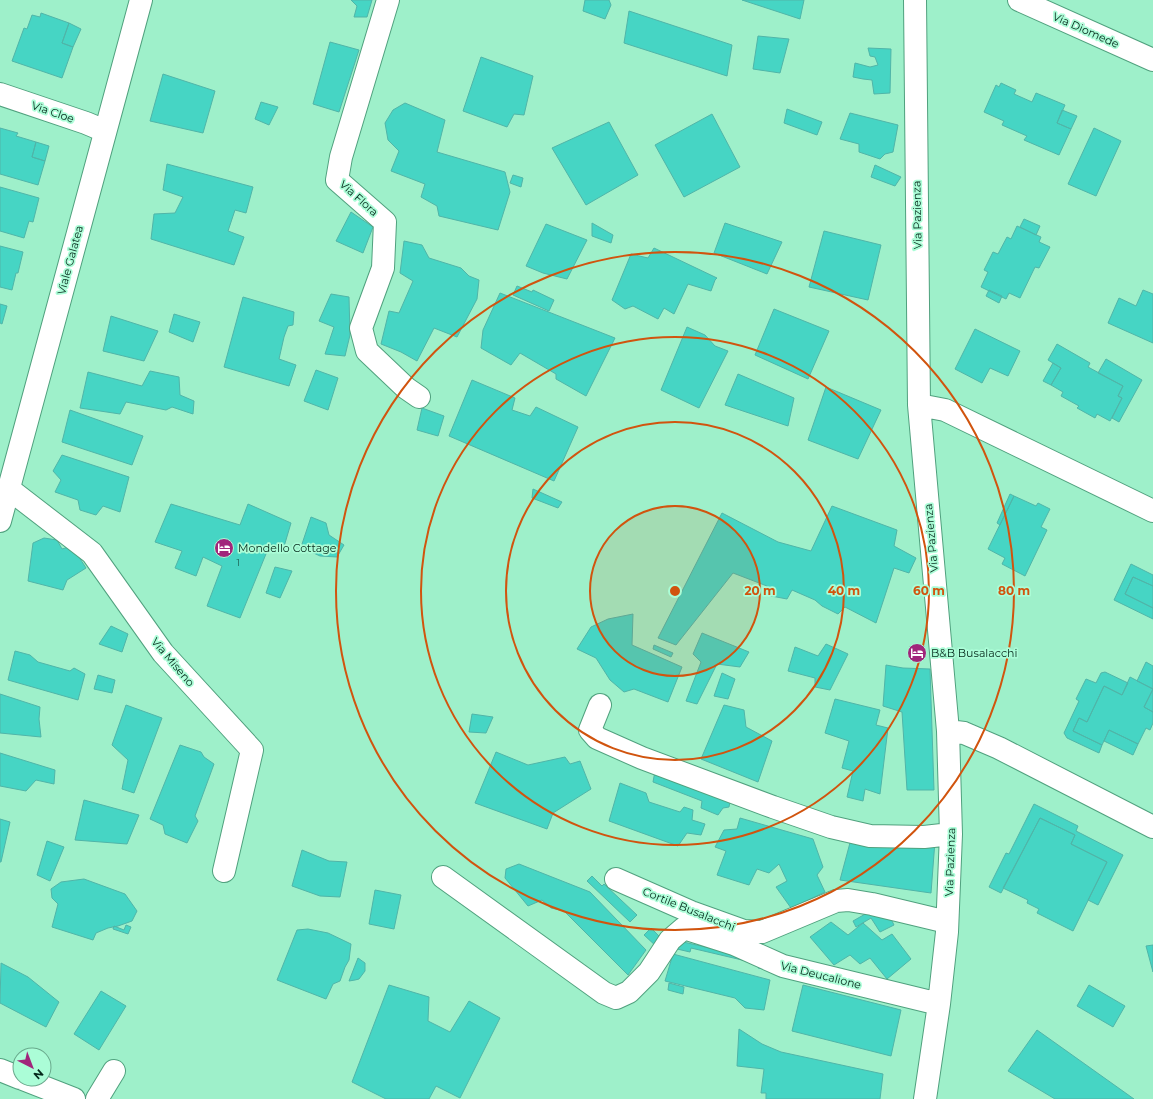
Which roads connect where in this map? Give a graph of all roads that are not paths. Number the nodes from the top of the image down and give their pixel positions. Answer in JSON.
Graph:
{"nodes":[{"id":1,"x":142,"y":0,"type":"edge"},
{"id":2,"x":388,"y":0,"type":"edge"},
{"id":3,"x":915,"y":0,"type":"edge"},
{"id":4,"x":1019,"y":0,"type":"edge"},
{"id":5,"x":1153,"y":60,"type":"edge"},
{"id":6,"x":0,"y":94,"type":"edge"},
{"id":7,"x":105,"y":131,"type":"junction"},
{"id":8,"x":419,"y":397,"type":"dead end"},
{"id":9,"x":919,"y":404,"type":"junction"},
{"id":10,"x":9,"y":489,"type":"junction"},
{"id":11,"x":1153,"y":511,"type":"edge"},
{"id":12,"x":0,"y":521,"type":"edge"},
{"id":13,"x":600,"y":705,"type":"dead end"},
{"id":14,"x":948,"y":731,"type":"junction"},
{"id":15,"x":1153,"y":828,"type":"edge"},
{"id":16,"x":951,"y":834,"type":"junction"},
{"id":17,"x":224,"y":871,"type":"dead end"},
{"id":18,"x":443,"y":877,"type":"dead end"},
{"id":19,"x":616,"y":879,"type":"dead end"},
{"id":20,"x":947,"y":922,"type":"junction"},
{"id":21,"x":939,"y":1004,"type":"junction"},
{"id":22,"x":0,"y":1070,"type":"edge"},
{"id":23,"x":114,"y":1072,"type":"dead end"},
{"id":24,"x":12,"y":1075,"type":"edge"},
{"id":25,"x":44,"y":1087,"type":"edge"},
{"id":26,"x":74,"y":1099,"type":"edge"},
{"id":27,"x":97,"y":1099,"type":"edge"},
{"id":28,"x":925,"y":1099,"type":"edge"}],
"edges":[{"from":1,"to":7,"type":"street","name":"Viale Galatea"},
{"from":2,"to":8,"type":"street","name":"Via Flora"},
{"from":3,"to":9,"type":"street","name":"Via Pazienza"},
{"from":4,"to":5,"type":"street","name":"Via Diomede"},
{"from":6,"to":7,"type":"street","name":"Via Cloe"},
{"from":7,"to":10,"type":"street","name":"Viale Galatea"},
{"from":9,"to":11,"type":"street"},
{"from":9,"to":14,"type":"street","name":"Via Pazienza"},
{"from":10,"to":12,"type":"street","name":"Viale Galatea"},
{"from":10,"to":17,"type":"street","name":"Via Miseno"},
{"from":13,"to":16,"type":"street"},
{"from":14,"to":15,"type":"street"},
{"from":14,"to":16,"type":"street","name":"Via Pazienza"},
{"from":16,"to":20,"type":"street","name":"Via Pazienza"},
{"from":18,"to":21,"type":"street","name":"Via Deucalione"},
{"from":19,"to":20,"type":"street","name":"Cortile Busalacchi"},
{"from":20,"to":21,"type":"street","name":"Via Pazienza"},
{"from":21,"to":28,"type":"street","name":"Via Pazienza"},
{"from":22,"to":24,"type":"street"},
{"from":23,"to":27,"type":"street"},
{"from":25,"to":26,"type":"street"}]}
